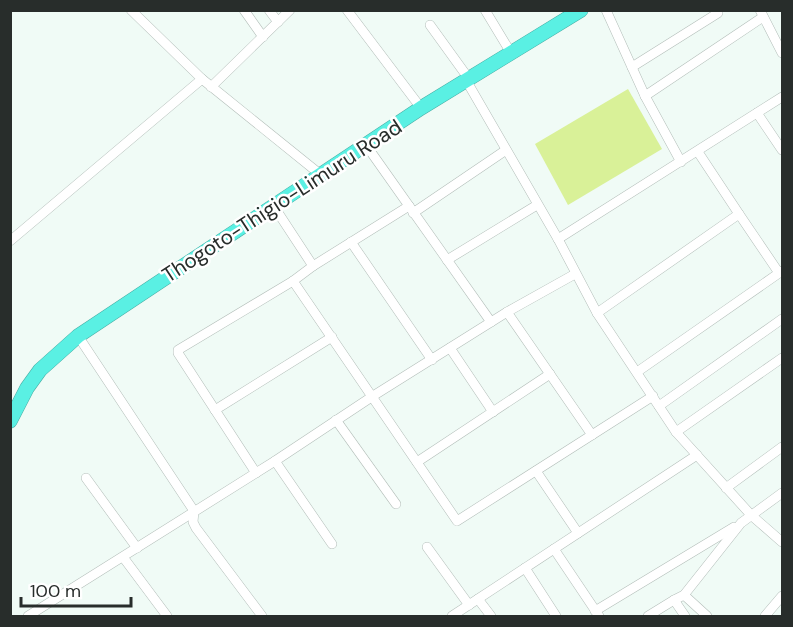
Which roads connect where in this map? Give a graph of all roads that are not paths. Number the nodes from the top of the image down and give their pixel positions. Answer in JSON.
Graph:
{"nodes":[{"id":1,"x":131,"y":10,"type":"edge"},
{"id":2,"x":244,"y":10,"type":"edge"},
{"id":3,"x":269,"y":10,"type":"edge"},
{"id":4,"x":290,"y":10,"type":"edge"},
{"id":5,"x":347,"y":10,"type":"edge"},
{"id":6,"x":485,"y":10,"type":"edge"},
{"id":7,"x":581,"y":10,"type":"edge"},
{"id":8,"x":606,"y":10,"type":"edge"},
{"id":9,"x":718,"y":13,"type":"dead end"},
{"id":10,"x":762,"y":14,"type":"edge"},
{"id":11,"x":278,"y":22,"type":"junction"},
{"id":12,"x":430,"y":25,"type":"dead end"},
{"id":13,"x":263,"y":37,"type":"junction"},
{"id":14,"x":511,"y":53,"type":"junction"},
{"id":15,"x":783,"y":53,"type":"edge"},
{"id":16,"x":632,"y":67,"type":"junction"},
{"id":17,"x":202,"y":79,"type":"junction"},
{"id":18,"x":467,"y":79,"type":"junction"},
{"id":19,"x":211,"y":87,"type":"junction"},
{"id":20,"x":645,"y":96,"type":"junction"},
{"id":21,"x":783,"y":97,"type":"edge"},
{"id":22,"x":422,"y":108,"type":"junction"},
{"id":23,"x":757,"y":113,"type":"junction"},
{"id":24,"x":366,"y":145,"type":"junction"},
{"id":25,"x":506,"y":150,"type":"junction"},
{"id":26,"x":783,"y":150,"type":"edge"},
{"id":27,"x":698,"y":152,"type":"junction"},
{"id":28,"x":681,"y":162,"type":"junction"},
{"id":29,"x":321,"y":175,"type":"junction"},
{"id":30,"x":273,"y":205,"type":"junction"},
{"id":31,"x":537,"y":205,"type":"junction"},
{"id":32,"x":411,"y":209,"type":"junction"},
{"id":33,"x":739,"y":214,"type":"junction"},
{"id":34,"x":558,"y":239,"type":"junction"},
{"id":35,"x":10,"y":241,"type":"edge"},
{"id":36,"x":351,"y":242,"type":"junction"},
{"id":37,"x":447,"y":260,"type":"junction"},
{"id":38,"x":313,"y":266,"type":"junction"},
{"id":39,"x":781,"y":272,"type":"edge"},
{"id":40,"x":575,"y":274,"type":"junction"},
{"id":41,"x":293,"y":281,"type":"junction"},
{"id":42,"x":507,"y":312,"type":"junction"},
{"id":43,"x":597,"y":312,"type":"junction"},
{"id":44,"x":783,"y":319,"type":"edge"},
{"id":45,"x":491,"y":322,"type":"junction"},
{"id":46,"x":78,"y":336,"type":"junction"},
{"id":47,"x":332,"y":337,"type":"junction"},
{"id":48,"x":450,"y":348,"type":"junction"},
{"id":49,"x":783,"y":358,"type":"edge"},
{"id":50,"x":432,"y":360,"type":"junction"},
{"id":51,"x":637,"y":372,"type":"junction"},
{"id":52,"x":550,"y":374,"type":"junction"},
{"id":53,"x":373,"y":396,"type":"junction"},
{"id":54,"x":652,"y":396,"type":"junction"},
{"id":55,"x":659,"y":406,"type":"junction"},
{"id":56,"x":215,"y":410,"type":"junction"},
{"id":57,"x":493,"y":412,"type":"junction"},
{"id":58,"x":336,"y":420,"type":"junction"},
{"id":59,"x":10,"y":421,"type":"edge"},
{"id":60,"x":676,"y":432,"type":"junction"},
{"id":61,"x":592,"y":435,"type":"junction"},
{"id":62,"x":783,"y":447,"type":"edge"},
{"id":63,"x":697,"y":454,"type":"junction"},
{"id":64,"x":275,"y":461,"type":"junction"},
{"id":65,"x":417,"y":462,"type":"junction"},
{"id":66,"x":536,"y":471,"type":"junction"},
{"id":67,"x":256,"y":473,"type":"junction"},
{"id":68,"x":86,"y":478,"type":"dead end"},
{"id":69,"x":726,"y":488,"type":"junction"},
{"id":70,"x":783,"y":493,"type":"edge"},
{"id":71,"x":396,"y":504,"type":"dead end"},
{"id":72,"x":194,"y":511,"type":"junction"},
{"id":73,"x":751,"y":515,"type":"junction"},
{"id":74,"x":741,"y":523,"type":"junction"},
{"id":75,"x":578,"y":533,"type":"junction"},
{"id":76,"x":783,"y":542,"type":"edge"},
{"id":77,"x":332,"y":544,"type":"dead end"},
{"id":78,"x":427,"y":547,"type":"dead end"},
{"id":79,"x":137,"y":548,"type":"junction"},
{"id":80,"x":554,"y":549,"type":"junction"},
{"id":81,"x":123,"y":557,"type":"junction"},
{"id":82,"x":525,"y":568,"type":"junction"},
{"id":83,"x":684,"y":595,"type":"junction"},
{"id":84,"x":783,"y":596,"type":"edge"},
{"id":85,"x":478,"y":599,"type":"junction"},
{"id":86,"x":674,"y":600,"type":"junction"},
{"id":87,"x":469,"y":605,"type":"junction"},
{"id":88,"x":597,"y":614,"type":"edge"},
{"id":89,"x":28,"y":616,"type":"edge"},
{"id":90,"x":167,"y":616,"type":"edge"},
{"id":91,"x":262,"y":616,"type":"edge"},
{"id":92,"x":452,"y":616,"type":"edge"},
{"id":93,"x":491,"y":616,"type":"edge"},
{"id":94,"x":556,"y":616,"type":"edge"},
{"id":95,"x":648,"y":616,"type":"edge"},
{"id":96,"x":685,"y":616,"type":"edge"},
{"id":97,"x":707,"y":616,"type":"edge"},
{"id":98,"x":765,"y":616,"type":"edge"}],
"edges":[{"from":1,"to":17,"type":"street"},
{"from":2,"to":13,"type":"street"},
{"from":3,"to":11,"type":"street"},
{"from":4,"to":11,"type":"street"},
{"from":5,"to":22,"type":"street"},
{"from":6,"to":14,"type":"street"},
{"from":7,"to":14,"type":"highway","name":"Thogoto-Thigio-Limuru Road"},
{"from":8,"to":16,"type":"street"},
{"from":9,"to":16,"type":"street"},
{"from":10,"to":15,"type":"street"},
{"from":10,"to":20,"type":"street"},
{"from":11,"to":13,"type":"street"},
{"from":12,"to":18,"type":"street"},
{"from":13,"to":19,"type":"street"},
{"from":14,"to":18,"type":"highway","name":"Thogoto-Thigio-Limuru Road"},
{"from":16,"to":20,"type":"street"},
{"from":17,"to":19,"type":"street"},
{"from":17,"to":35,"type":"street"},
{"from":18,"to":22,"type":"highway","name":"Thogoto-Thigio-Limuru Road"},
{"from":18,"to":25,"type":"street"},
{"from":19,"to":29,"type":"street"},
{"from":20,"to":28,"type":"street"},
{"from":21,"to":23,"type":"street"},
{"from":22,"to":24,"type":"highway","name":"Thogoto-Thigio-Limuru Road"},
{"from":23,"to":26,"type":"street"},
{"from":23,"to":27,"type":"street"},
{"from":24,"to":29,"type":"highway","name":"Thogoto-Thigio-Limuru Road"},
{"from":24,"to":32,"type":"street"},
{"from":25,"to":31,"type":"street"},
{"from":25,"to":32,"type":"street"},
{"from":27,"to":28,"type":"street"},
{"from":27,"to":33,"type":"street"},
{"from":28,"to":34,"type":"street"},
{"from":29,"to":30,"type":"highway","name":"Thogoto-Thigio-Limuru Road"},
{"from":30,"to":38,"type":"street"},
{"from":30,"to":46,"type":"highway","name":"Thogoto-Thigio-Limuru Road"},
{"from":31,"to":34,"type":"street"},
{"from":31,"to":37,"type":"street"},
{"from":32,"to":36,"type":"street"},
{"from":32,"to":37,"type":"street"},
{"from":33,"to":39,"type":"street"},
{"from":33,"to":43,"type":"street"},
{"from":34,"to":40,"type":"street"},
{"from":36,"to":38,"type":"street"},
{"from":36,"to":50,"type":"street"},
{"from":37,"to":45,"type":"street"},
{"from":38,"to":41,"type":"street"},
{"from":39,"to":51,"type":"street"},
{"from":40,"to":42,"type":"street"},
{"from":40,"to":43,"type":"street"},
{"from":41,"to":47,"type":"street"},
{"from":41,"to":56,"type":"street"},
{"from":42,"to":45,"type":"street"},
{"from":42,"to":52,"type":"street"},
{"from":43,"to":51,"type":"street"},
{"from":44,"to":55,"type":"street"},
{"from":45,"to":48,"type":"street"},
{"from":46,"to":59,"type":"highway","name":"Thogoto-Thigio-Limuru Road"},
{"from":46,"to":72,"type":"street"},
{"from":47,"to":53,"type":"street"},
{"from":47,"to":56,"type":"street"},
{"from":48,"to":50,"type":"street"},
{"from":48,"to":57,"type":"street"},
{"from":49,"to":60,"type":"street"},
{"from":50,"to":53,"type":"street"},
{"from":51,"to":54,"type":"street"},
{"from":52,"to":57,"type":"street"},
{"from":52,"to":61,"type":"street"},
{"from":53,"to":58,"type":"street"},
{"from":53,"to":65,"type":"street"},
{"from":54,"to":55,"type":"street"},
{"from":54,"to":61,"type":"street"},
{"from":55,"to":60,"type":"street"},
{"from":56,"to":67,"type":"street"},
{"from":57,"to":65,"type":"street"},
{"from":58,"to":64,"type":"street"},
{"from":58,"to":71,"type":"street"},
{"from":60,"to":63,"type":"street"},
{"from":61,"to":66,"type":"street"},
{"from":62,"to":69,"type":"street"},
{"from":63,"to":69,"type":"street"},
{"from":63,"to":75,"type":"street"},
{"from":64,"to":67,"type":"street"},
{"from":64,"to":77,"type":"street"},
{"from":65,"to":66,"type":"street"},
{"from":66,"to":75,"type":"street"},
{"from":67,"to":72,"type":"street"},
{"from":68,"to":79,"type":"street"},
{"from":69,"to":73,"type":"street"},
{"from":70,"to":73,"type":"street"},
{"from":72,"to":79,"type":"street"},
{"from":72,"to":91,"type":"street"},
{"from":73,"to":74,"type":"street"},
{"from":73,"to":76,"type":"street"},
{"from":74,"to":83,"type":"street"},
{"from":74,"to":88,"type":"street"},
{"from":75,"to":80,"type":"street"},
{"from":78,"to":87,"type":"street"},
{"from":79,"to":81,"type":"street"},
{"from":80,"to":82,"type":"street"},
{"from":80,"to":88,"type":"street"},
{"from":81,"to":89,"type":"street"},
{"from":81,"to":90,"type":"street"},
{"from":82,"to":85,"type":"street"},
{"from":82,"to":94,"type":"street"},
{"from":83,"to":86,"type":"street"},
{"from":83,"to":97,"type":"street"},
{"from":84,"to":98,"type":"street"},
{"from":85,"to":87,"type":"street"},
{"from":85,"to":93,"type":"street"},
{"from":86,"to":95,"type":"street"},
{"from":86,"to":96,"type":"street"},
{"from":87,"to":92,"type":"street"}]}
